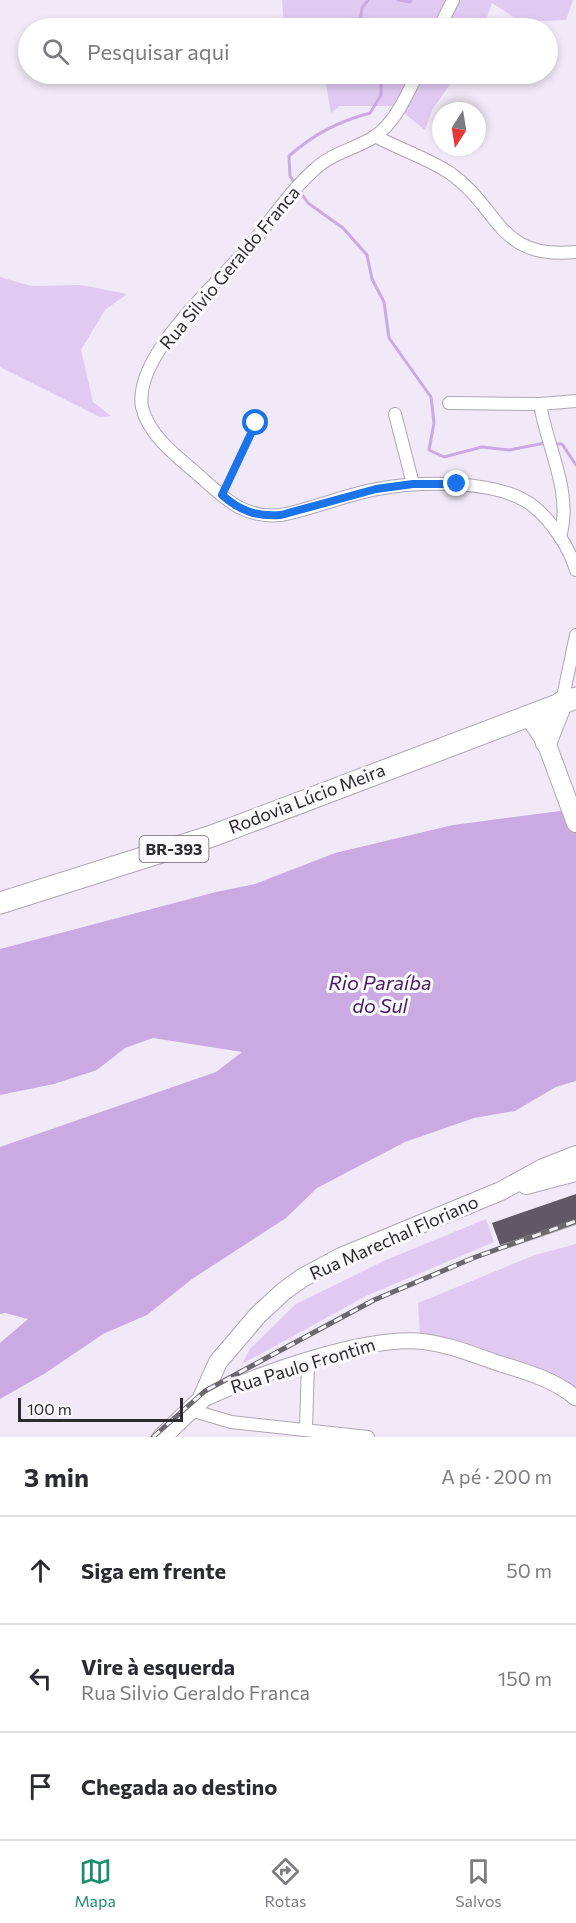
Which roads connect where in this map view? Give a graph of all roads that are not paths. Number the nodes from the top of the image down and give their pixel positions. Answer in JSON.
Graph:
{"nodes":[{"id":1,"x":453,"y":0,"type":"edge"},
{"id":2,"x":443,"y":18,"type":"edge"},
{"id":3,"x":412,"y":84,"type":"edge"},
{"id":4,"x":375,"y":136,"type":"junction"},
{"id":5,"x":576,"y":252,"type":"edge"},
{"id":6,"x":576,"y":401,"type":"edge"},
{"id":7,"x":449,"y":403,"type":"dead end"},
{"id":8,"x":540,"y":404,"type":"junction"},
{"id":9,"x":395,"y":414,"type":"dead end"},
{"id":10,"x":413,"y":484,"type":"junction"},
{"id":11,"x":560,"y":537,"type":"junction"},
{"id":12,"x":576,"y":570,"type":"edge"},
{"id":13,"x":576,"y":635,"type":"edge"},
{"id":14,"x":569,"y":700,"type":"edge"},
{"id":15,"x":519,"y":718,"type":"junction"},
{"id":16,"x":550,"y":752,"type":"junction"},
{"id":17,"x":576,"y":823,"type":"edge"},
{"id":18,"x":0,"y":903,"type":"edge"},
{"id":19,"x":576,"y":1155,"type":"edge"},
{"id":20,"x":576,"y":1172,"type":"edge"},
{"id":21,"x":501,"y":1191,"type":"junction"},
{"id":22,"x":308,"y":1362,"type":"junction"},
{"id":23,"x":576,"y":1398,"type":"edge"},
{"id":24,"x":196,"y":1405,"type":"junction"},
{"id":25,"x":306,"y":1428,"type":"junction"},
{"id":26,"x":162,"y":1437,"type":"edge"},
{"id":27,"x":368,"y":1437,"type":"edge"}],
"edges":[{"from":1,"to":2,"type":"street"},
{"from":3,"to":4,"type":"street"},
{"from":4,"to":5,"type":"street"},
{"from":4,"to":10,"type":"street","name":"Rua Silvio Geraldo Franca"},
{"from":6,"to":8,"type":"street"},
{"from":7,"to":8,"type":"street"},
{"from":8,"to":11,"type":"street"},
{"from":9,"to":10,"type":"street"},
{"from":10,"to":11,"type":"street","name":"Rua Silvio Geraldo Franca"},
{"from":11,"to":12,"type":"street","name":"Rua Silvio Geraldo Franca"},
{"from":13,"to":14,"type":"street"},
{"from":14,"to":15,"type":"highway","name":"Rodovia Lúcio Meira","number":"BR-393"},
{"from":14,"to":16,"type":"highway"},
{"from":15,"to":16,"type":"main road"},
{"from":15,"to":18,"type":"highway","name":"Rodovia Lúcio Meira","number":"BR-393"},
{"from":16,"to":17,"type":"main road"},
{"from":19,"to":21,"type":"main road"},
{"from":20,"to":21,"type":"main road"},
{"from":21,"to":24,"type":"main road","name":"Rua Marechal Floriano"},
{"from":22,"to":23,"type":"street","name":"Rua Paulo Frontim"},
{"from":22,"to":24,"type":"street","name":"Rua Paulo Frontim"},
{"from":22,"to":25,"type":"street"},
{"from":24,"to":25,"type":"street"},
{"from":24,"to":26,"type":"main road"},
{"from":25,"to":27,"type":"street"}]}
